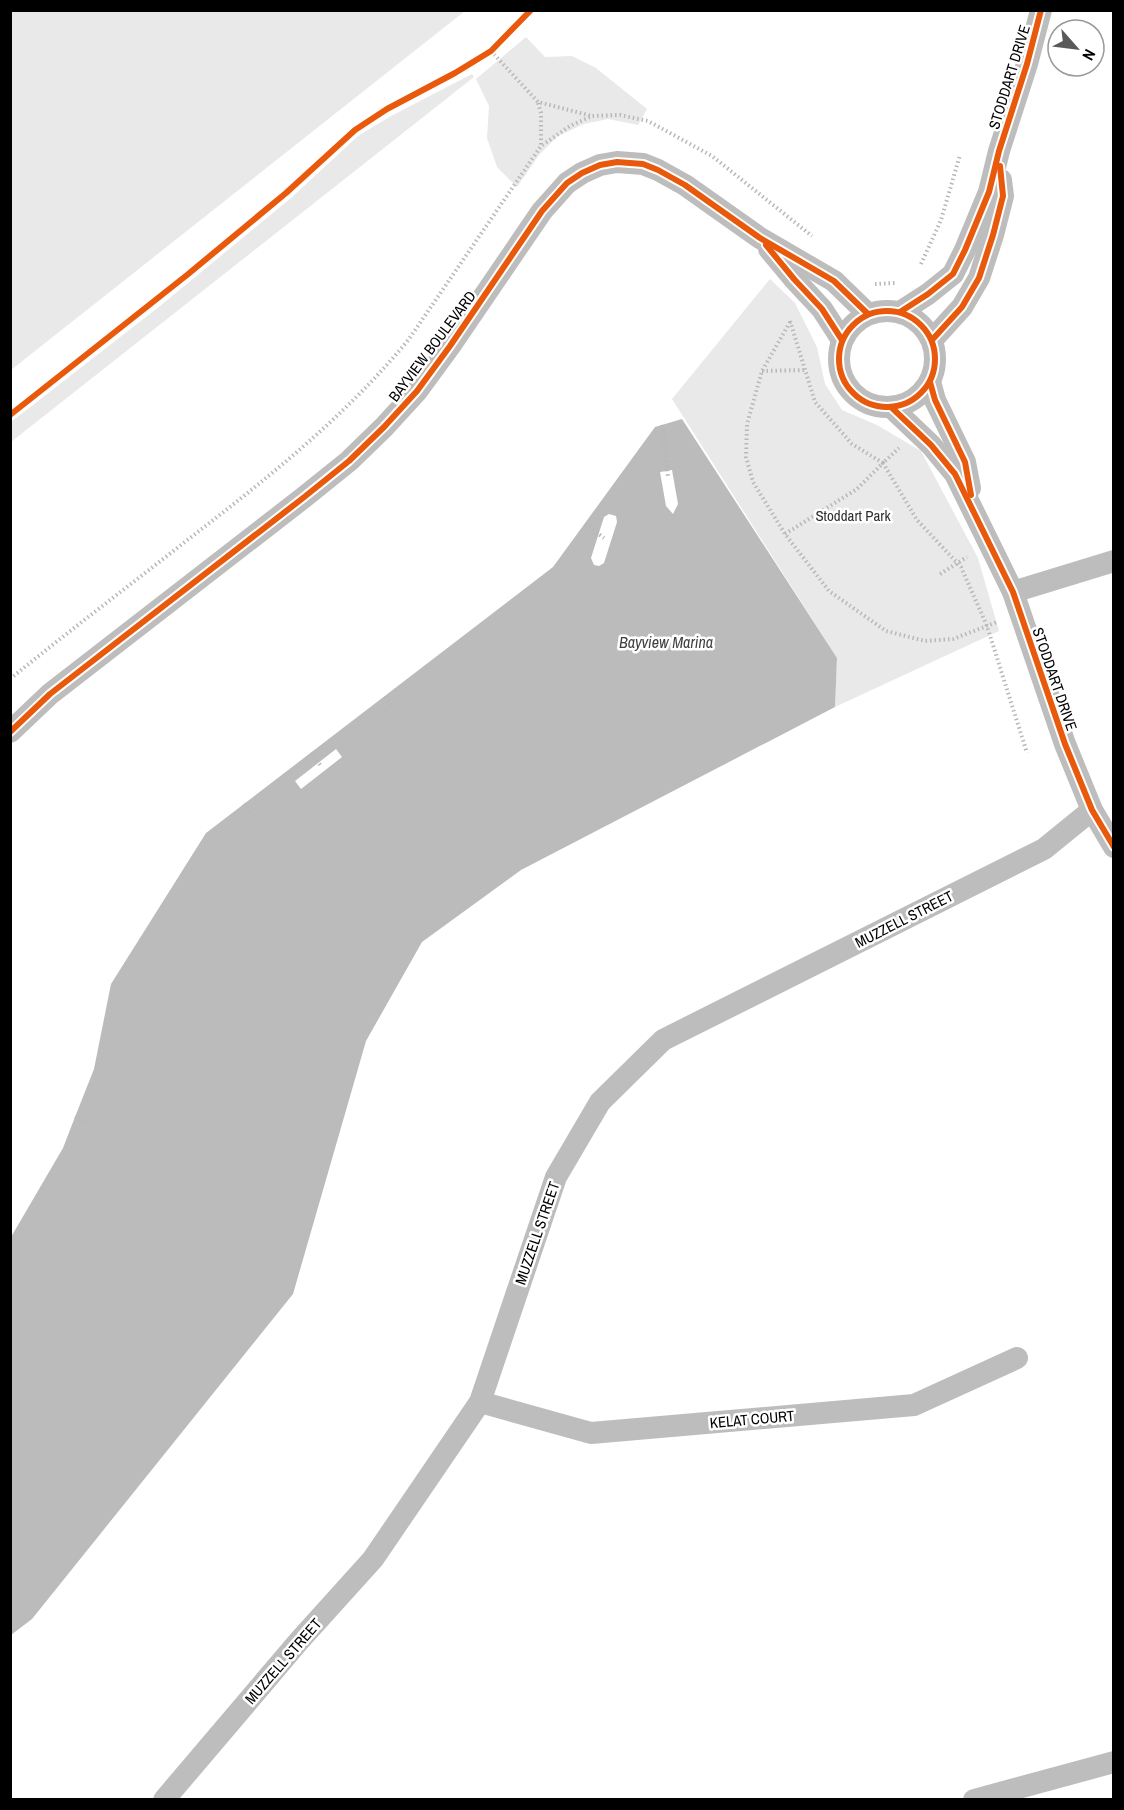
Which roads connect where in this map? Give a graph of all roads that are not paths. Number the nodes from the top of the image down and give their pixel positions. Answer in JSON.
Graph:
{"nodes":[{"id":1,"x":1041,"y":10,"type":"edge"},
{"id":2,"x":999,"y":151,"type":"junction"},
{"id":3,"x":760,"y":238,"type":"junction"},
{"id":4,"x":900,"y":312,"type":"junction"},
{"id":5,"x":868,"y":314,"type":"junction"},
{"id":6,"x":842,"y":340,"type":"junction"},
{"id":7,"x":932,"y":340,"type":"junction"},
{"id":8,"x":930,"y":382,"type":"junction"},
{"id":9,"x":891,"y":407,"type":"junction"},
{"id":10,"x":976,"y":519,"type":"junction"},
{"id":11,"x":1113,"y":561,"type":"edge"},
{"id":12,"x":1017,"y":603,"type":"junction"},
{"id":13,"x":10,"y":732,"type":"edge"},
{"id":14,"x":1092,"y":810,"type":"junction"},
{"id":15,"x":1113,"y":847,"type":"edge"},
{"id":16,"x":1017,"y":1358,"type":"dead end"},
{"id":17,"x":480,"y":1402,"type":"junction"},
{"id":18,"x":1113,"y":1762,"type":"edge"},
{"id":19,"x":164,"y":1800,"type":"edge"},
{"id":20,"x":974,"y":1800,"type":"edge"}],
"edges":[{"from":1,"to":2,"type":"street","name":"STODDART DRIVE"},
{"from":2,"to":4,"type":"street","name":"STODDART DRIVE"},
{"from":2,"to":7,"type":"street","name":"STODDART DRIVE"},
{"from":3,"to":5,"type":"street","name":"BAYVIEW BOULEVARD"},
{"from":3,"to":6,"type":"street","name":"BAYVIEW BOULEVARD"},
{"from":3,"to":13,"type":"street","name":"BAYVIEW BOULEVARD"},
{"from":4,"to":5,"type":"street"},
{"from":4,"to":7,"type":"street"},
{"from":5,"to":6,"type":"street"},
{"from":6,"to":9,"type":"street"},
{"from":7,"to":8,"type":"street"},
{"from":8,"to":9,"type":"street"},
{"from":8,"to":10,"type":"street","name":"STODDART DRIVE"},
{"from":9,"to":10,"type":"street","name":"STODDART DRIVE"},
{"from":10,"to":12,"type":"street","name":"STODDART DRIVE"},
{"from":11,"to":12,"type":"street"},
{"from":12,"to":14,"type":"street","name":"STODDART DRIVE"},
{"from":14,"to":15,"type":"street","name":"STODDART DRIVE"},
{"from":14,"to":17,"type":"street","name":"MUZZELL STREET"},
{"from":16,"to":17,"type":"street","name":"KELAT COURT"},
{"from":17,"to":19,"type":"street","name":"MUZZELL STREET"},
{"from":18,"to":20,"type":"street"}]}
